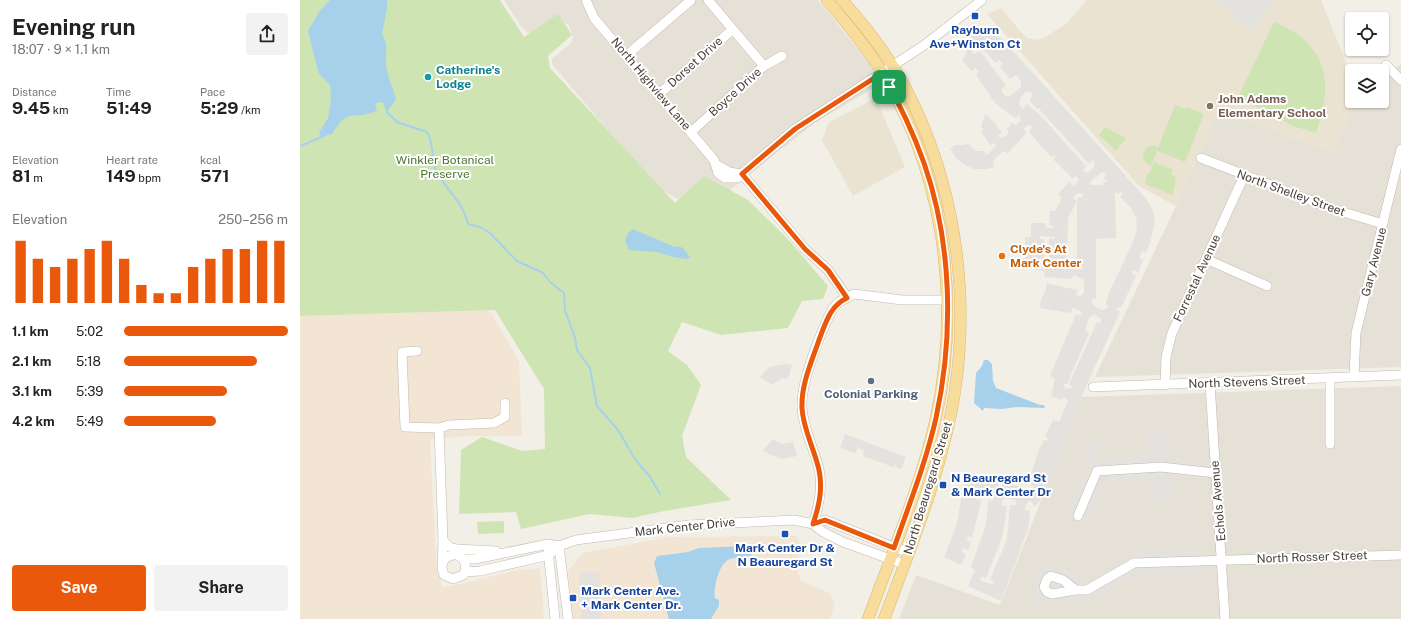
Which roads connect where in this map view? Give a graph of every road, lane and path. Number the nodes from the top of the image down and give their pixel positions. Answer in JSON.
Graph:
{"nodes":[{"id":1,"x":691,"y":0,"type":"edge"},
{"id":2,"x":708,"y":0,"type":"edge"},
{"id":3,"x":827,"y":0,"type":"edge"},
{"id":4,"x":842,"y":0,"type":"edge"},
{"id":5,"x":585,"y":1,"type":"edge"},
{"id":6,"x":977,"y":2,"type":"edge"},
{"id":7,"x":732,"y":30,"type":"junction"},
{"id":8,"x":627,"y":55,"type":"junction"},
{"id":9,"x":782,"y":56,"type":"dead end"},
{"id":10,"x":764,"y":66,"type":"junction"},
{"id":11,"x":893,"y":66,"type":"junction"},
{"id":12,"x":1389,"y":68,"type":"edge"},
{"id":13,"x":882,"y":73,"type":"junction"},
{"id":14,"x":1401,"y":80,"type":"edge"},
{"id":15,"x":659,"y":94,"type":"junction"},
{"id":16,"x":691,"y":132,"type":"junction"},
{"id":17,"x":1401,"y":149,"type":"edge"},
{"id":18,"x":1201,"y":158,"type":"dead end"},
{"id":19,"x":742,"y":174,"type":"junction"},
{"id":20,"x":1244,"y":176,"type":"junction"},
{"id":21,"x":1383,"y":224,"type":"junction"},
{"id":22,"x":1206,"y":259,"type":"junction"},
{"id":23,"x":1267,"y":286,"type":"dead end"},
{"id":24,"x":847,"y":298,"type":"junction"},
{"id":25,"x":947,"y":300,"type":"junction"},
{"id":26,"x":417,"y":351,"type":"dead end"},
{"id":27,"x":1401,"y":375,"type":"edge"},
{"id":28,"x":1354,"y":377,"type":"junction"},
{"id":29,"x":1330,"y":379,"type":"junction"},
{"id":30,"x":1210,"y":384,"type":"junction"},
{"id":31,"x":1165,"y":385,"type":"junction"},
{"id":32,"x":1093,"y":388,"type":"dead end"},
{"id":33,"x":505,"y":403,"type":"dead end"},
{"id":34,"x":439,"y":428,"type":"junction"},
{"id":35,"x":1330,"y":444,"type":"dead end"},
{"id":36,"x":1215,"y":473,"type":"junction"},
{"id":37,"x":1078,"y":516,"type":"dead end"},
{"id":38,"x":813,"y":524,"type":"junction"},
{"id":39,"x":444,"y":540,"type":"junction"},
{"id":40,"x":548,"y":544,"type":"junction"},
{"id":41,"x":559,"y":546,"type":"junction"},
{"id":42,"x":894,"y":548,"type":"junction"},
{"id":43,"x":506,"y":552,"type":"junction"},
{"id":44,"x":909,"y":553,"type":"junction"},
{"id":45,"x":549,"y":555,"type":"junction"},
{"id":46,"x":1401,"y":555,"type":"edge"},
{"id":47,"x":464,"y":559,"type":"junction"},
{"id":48,"x":890,"y":559,"type":"junction"},
{"id":49,"x":1223,"y":561,"type":"junction"},
{"id":50,"x":442,"y":564,"type":"junction"},
{"id":51,"x":904,"y":564,"type":"junction"},
{"id":52,"x":465,"y":572,"type":"junction"},
{"id":53,"x":1076,"y":590,"type":"dead end"},
{"id":54,"x":555,"y":619,"type":"edge"},
{"id":55,"x":568,"y":619,"type":"edge"},
{"id":56,"x":868,"y":619,"type":"edge"},
{"id":57,"x":884,"y":619,"type":"edge"},
{"id":58,"x":1225,"y":619,"type":"edge"}],
"edges":[{"from":1,"to":8,"type":"street"},
{"from":2,"to":7,"type":"street"},
{"from":3,"to":13,"type":"main road","name":"North Beauregard Street"},
{"from":4,"to":11,"type":"main road","name":"North Beauregard Street"},
{"from":5,"to":8,"type":"street","name":"North Highview Lane"},
{"from":6,"to":11,"type":"street"},
{"from":7,"to":10,"type":"street"},
{"from":7,"to":15,"type":"street","name":"Dorset Drive"},
{"from":8,"to":15,"type":"street","name":"North Highview Lane"},
{"from":9,"to":10,"type":"street","name":"Boyce Drive"},
{"from":10,"to":16,"type":"street","name":"Boyce Drive"},
{"from":11,"to":13,"type":"street"},
{"from":11,"to":44,"type":"main road","name":"North Beauregard Street"},
{"from":12,"to":14,"type":"street"},
{"from":13,"to":19,"type":"street"},
{"from":13,"to":25,"type":"main road","name":"North Beauregard Street"},
{"from":15,"to":16,"type":"street","name":"North Highview Lane"},
{"from":16,"to":19,"type":"street","name":"North Highview Lane"},
{"from":17,"to":21,"type":"street","name":"Gary Avenue"},
{"from":18,"to":20,"type":"street","name":"North Shelley Street"},
{"from":19,"to":24,"type":"street"},
{"from":20,"to":21,"type":"street","name":"North Shelley Street"},
{"from":20,"to":22,"type":"street","name":"Forrestal Avenue"},
{"from":21,"to":28,"type":"street","name":"Gary Avenue"},
{"from":22,"to":23,"type":"street"},
{"from":22,"to":31,"type":"street","name":"Forrestal Avenue"},
{"from":24,"to":25,"type":"street"},
{"from":24,"to":38,"type":"street"},
{"from":25,"to":42,"type":"main road","name":"North Beauregard Street"},
{"from":26,"to":34,"type":"street"},
{"from":27,"to":28,"type":"street","name":"North Stevens Street"},
{"from":28,"to":29,"type":"street","name":"North Stevens Street"},
{"from":29,"to":30,"type":"street","name":"North Stevens Street"},
{"from":29,"to":35,"type":"street"},
{"from":30,"to":31,"type":"street","name":"North Stevens Street"},
{"from":30,"to":36,"type":"street","name":"Echols Avenue"},
{"from":31,"to":32,"type":"street","name":"North Stevens Street"},
{"from":33,"to":34,"type":"street"},
{"from":34,"to":39,"type":"street"},
{"from":36,"to":37,"type":"street"},
{"from":36,"to":49,"type":"street","name":"Echols Avenue"},
{"from":38,"to":41,"type":"street","name":"Mark Center Drive"},
{"from":38,"to":42,"type":"street","name":"Mark Center Drive"},
{"from":38,"to":48,"type":"street","name":"Mark Center Drive"},
{"from":39,"to":43,"type":"street","name":"Mark Center Drive"},
{"from":39,"to":50,"type":"street"},
{"from":40,"to":41,"type":"street","name":"Mark Center Drive"},
{"from":40,"to":43,"type":"street","name":"Mark Center Drive"},
{"from":40,"to":45,"type":"street"},
{"from":41,"to":45,"type":"street","name":"Mark Center Drive"},
{"from":41,"to":55,"type":"street"},
{"from":42,"to":44,"type":"street","name":"Mark Center Drive"},
{"from":42,"to":48,"type":"main road","name":"North Beauregard Street"},
{"from":43,"to":47,"type":"street","name":"Mark Center Drive"},
{"from":44,"to":51,"type":"main road","name":"North Beauregard Street"},
{"from":45,"to":52,"type":"street","name":"Mark Center Drive"},
{"from":45,"to":54,"type":"street"},
{"from":46,"to":49,"type":"street","name":"North Rosser Street"},
{"from":47,"to":50,"type":"street"},
{"from":47,"to":52,"type":"street"},
{"from":48,"to":51,"type":"street","name":"Mark Center Drive"},
{"from":48,"to":56,"type":"main road","name":"North Beauregard Street"},
{"from":49,"to":53,"type":"street","name":"North Rosser Street"},
{"from":49,"to":58,"type":"street","name":"Echols Avenue"},
{"from":50,"to":52,"type":"street"},
{"from":51,"to":57,"type":"main road","name":"North Beauregard Street"}]}
